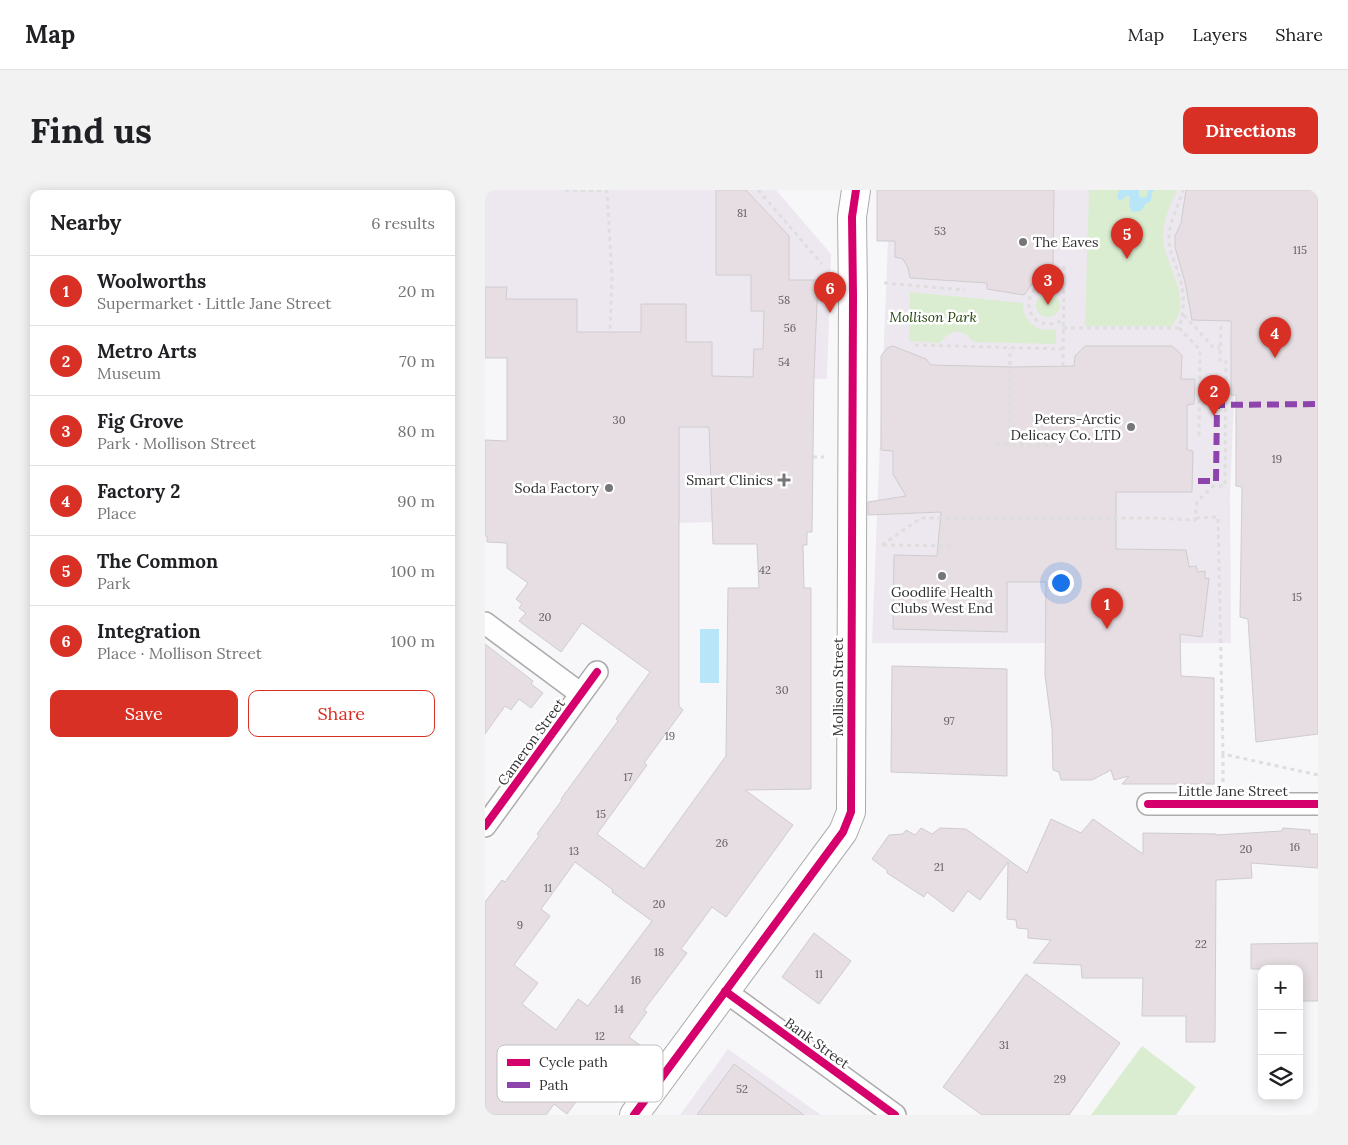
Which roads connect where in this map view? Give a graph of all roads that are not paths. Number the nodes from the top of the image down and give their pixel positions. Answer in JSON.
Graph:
{"nodes":[{"id":1,"x":856,"y":190,"type":"edge"},
{"id":2,"x":485,"y":624,"type":"edge"},
{"id":3,"x":597,"y":672,"type":"dead end"},
{"id":4,"x":581,"y":694,"type":"junction"},
{"id":5,"x":1148,"y":804,"type":"dead end"},
{"id":6,"x":1318,"y":804,"type":"edge"},
{"id":7,"x":485,"y":826,"type":"edge"},
{"id":8,"x":725,"y":991,"type":"junction"},
{"id":9,"x":663,"y":1075,"type":"edge"},
{"id":10,"x":644,"y":1102,"type":"edge"},
{"id":11,"x":634,"y":1115,"type":"edge"},
{"id":12,"x":895,"y":1115,"type":"edge"}],
"edges":[{"from":1,"to":8,"type":"street","name":"Mollison Street"},
{"from":2,"to":4,"type":"street","name":"Cameron Street"},
{"from":3,"to":4,"type":"street","name":"Cameron Street"},
{"from":4,"to":7,"type":"street","name":"Cameron Street"},
{"from":5,"to":6,"type":"street","name":"Little Jane Street"},
{"from":8,"to":9,"type":"street","name":"Mollison Street"},
{"from":8,"to":12,"type":"street","name":"Bank Street"},
{"from":10,"to":11,"type":"street","name":"Mollison Street"}]}
